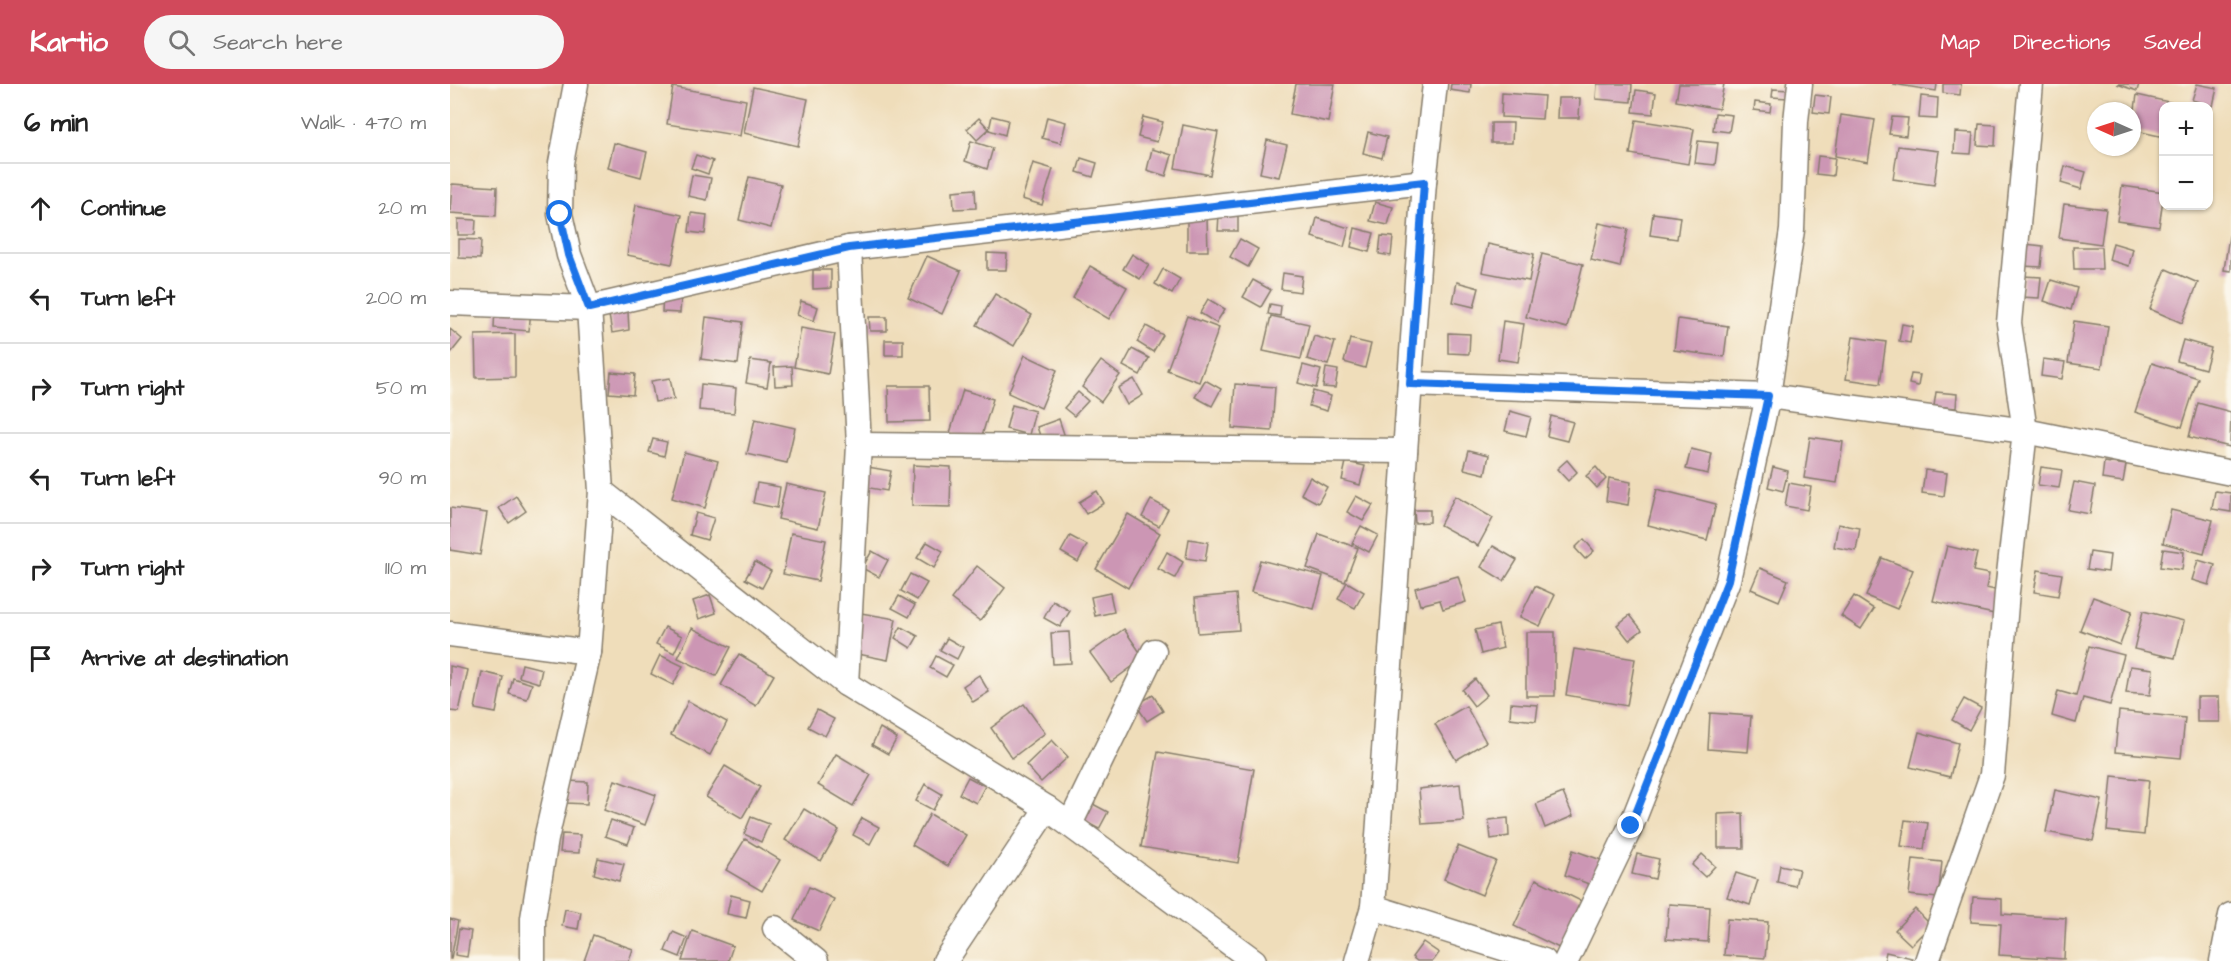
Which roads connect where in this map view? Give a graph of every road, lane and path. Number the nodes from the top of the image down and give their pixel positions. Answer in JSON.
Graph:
{"nodes":[{"id":1,"x":576,"y":84,"type":"edge"},
{"id":2,"x":1435,"y":84,"type":"edge"},
{"id":3,"x":1800,"y":84,"type":"edge"},
{"id":4,"x":2031,"y":84,"type":"edge"},
{"id":5,"x":1424,"y":182,"type":"junction"},
{"id":6,"x":849,"y":248,"type":"junction"},
{"id":7,"x":450,"y":303,"type":"edge"},
{"id":8,"x":589,"y":308,"type":"junction"},
{"id":9,"x":1410,"y":384,"type":"junction"},
{"id":10,"x":1768,"y":396,"type":"junction"},
{"id":11,"x":2025,"y":431,"type":"junction"},
{"id":12,"x":859,"y":445,"type":"junction"},
{"id":13,"x":1405,"y":451,"type":"junction"},
{"id":14,"x":2231,"y":473,"type":"edge"},
{"id":15,"x":601,"y":491,"type":"junction"},
{"id":16,"x":450,"y":634,"type":"edge"},
{"id":17,"x":1154,"y":651,"type":"dead end"},
{"id":18,"x":589,"y":652,"type":"junction"},
{"id":19,"x":846,"y":684,"type":"junction"},
{"id":20,"x":1047,"y":808,"type":"junction"},
{"id":21,"x":1070,"y":824,"type":"junction"},
{"id":22,"x":1373,"y":907,"type":"junction"},
{"id":23,"x":2231,"y":915,"type":"edge"},
{"id":24,"x":775,"y":928,"type":"dead end"},
{"id":25,"x":533,"y":961,"type":"edge"},
{"id":26,"x":816,"y":961,"type":"edge"},
{"id":27,"x":945,"y":961,"type":"edge"},
{"id":28,"x":1254,"y":961,"type":"edge"},
{"id":29,"x":1357,"y":961,"type":"edge"},
{"id":30,"x":1544,"y":961,"type":"edge"},
{"id":31,"x":1566,"y":961,"type":"edge"},
{"id":32,"x":1928,"y":961,"type":"edge"},
{"id":33,"x":2222,"y":961,"type":"edge"}],
"edges":[{"from":1,"to":8,"type":"street"},
{"from":2,"to":5,"type":"street"},
{"from":3,"to":10,"type":"street"},
{"from":4,"to":11,"type":"street"},
{"from":5,"to":6,"type":"street"},
{"from":5,"to":9,"type":"street"},
{"from":6,"to":8,"type":"street"},
{"from":6,"to":12,"type":"street"},
{"from":7,"to":8,"type":"street"},
{"from":8,"to":15,"type":"street"},
{"from":9,"to":10,"type":"street"},
{"from":9,"to":13,"type":"street"},
{"from":10,"to":11,"type":"street"},
{"from":10,"to":31,"type":"street"},
{"from":11,"to":14,"type":"street"},
{"from":11,"to":32,"type":"street"},
{"from":12,"to":13,"type":"street"},
{"from":12,"to":19,"type":"street"},
{"from":13,"to":22,"type":"street"},
{"from":15,"to":18,"type":"street"},
{"from":15,"to":19,"type":"street"},
{"from":16,"to":18,"type":"street"},
{"from":17,"to":21,"type":"street"},
{"from":18,"to":25,"type":"street"},
{"from":19,"to":20,"type":"street"},
{"from":20,"to":21,"type":"street"},
{"from":20,"to":27,"type":"street"},
{"from":21,"to":28,"type":"street"},
{"from":22,"to":29,"type":"street"},
{"from":22,"to":30,"type":"street"},
{"from":23,"to":33,"type":"street"},
{"from":24,"to":26,"type":"street"}]}
